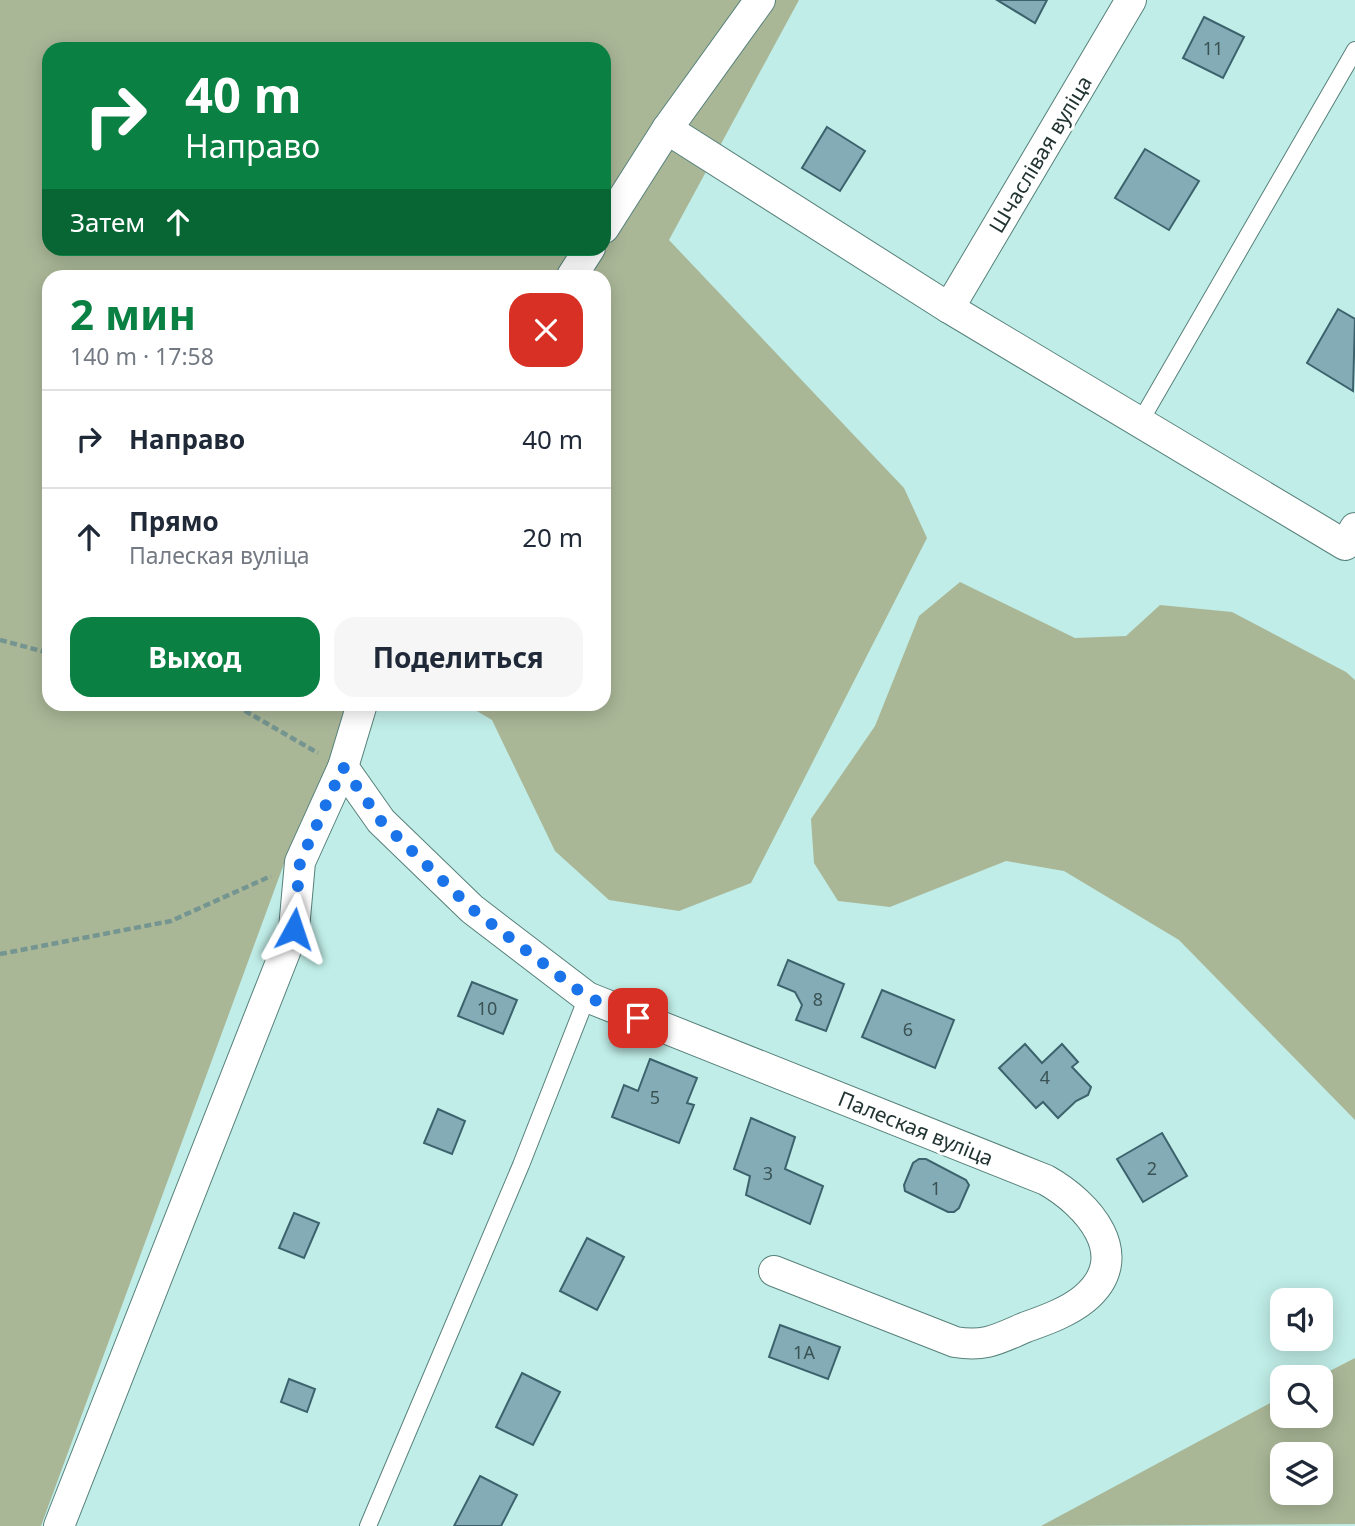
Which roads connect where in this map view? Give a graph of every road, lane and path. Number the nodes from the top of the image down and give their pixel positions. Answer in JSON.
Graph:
{"nodes":[{"id":1,"x":760,"y":0,"type":"edge"},
{"id":2,"x":1131,"y":0,"type":"edge"},
{"id":3,"x":1355,"y":50,"type":"edge"},
{"id":4,"x":667,"y":129,"type":"junction"},
{"id":5,"x":611,"y":217,"type":"edge"},
{"id":6,"x":949,"y":308,"type":"junction"},
{"id":7,"x":1140,"y":422,"type":"junction"},
{"id":8,"x":1350,"y":536,"type":"edge"},
{"id":9,"x":0,"y":640,"type":"edge"},
{"id":10,"x":42,"y":651,"type":"edge"},
{"id":11,"x":245,"y":711,"type":"edge"},
{"id":12,"x":360,"y":711,"type":"edge"},
{"id":13,"x":343,"y":767,"type":"junction"},
{"id":14,"x":300,"y":862,"type":"junction"},
{"id":15,"x":0,"y":954,"type":"edge"},
{"id":16,"x":587,"y":997,"type":"junction"},
{"id":17,"x":774,"y":1271,"type":"dead end"},
{"id":18,"x":59,"y":1526,"type":"edge"},
{"id":19,"x":368,"y":1526,"type":"edge"}],
"edges":[{"from":1,"to":4,"type":"street"},
{"from":2,"to":6,"type":"street","name":"Шчаслівая вуліца"},
{"from":3,"to":7,"type":"lane"},
{"from":4,"to":5,"type":"street"},
{"from":4,"to":6,"type":"street"},
{"from":6,"to":7,"type":"street"},
{"from":7,"to":8,"type":"street"},
{"from":9,"to":10,"type":"path"},
{"from":11,"to":13,"type":"path"},
{"from":12,"to":13,"type":"street"},
{"from":13,"to":14,"type":"street"},
{"from":13,"to":16,"type":"street","name":"Палеская вуліца"},
{"from":14,"to":15,"type":"path"},
{"from":14,"to":18,"type":"street"},
{"from":16,"to":17,"type":"street","name":"Палеская вуліца"},
{"from":16,"to":19,"type":"lane"}]}
